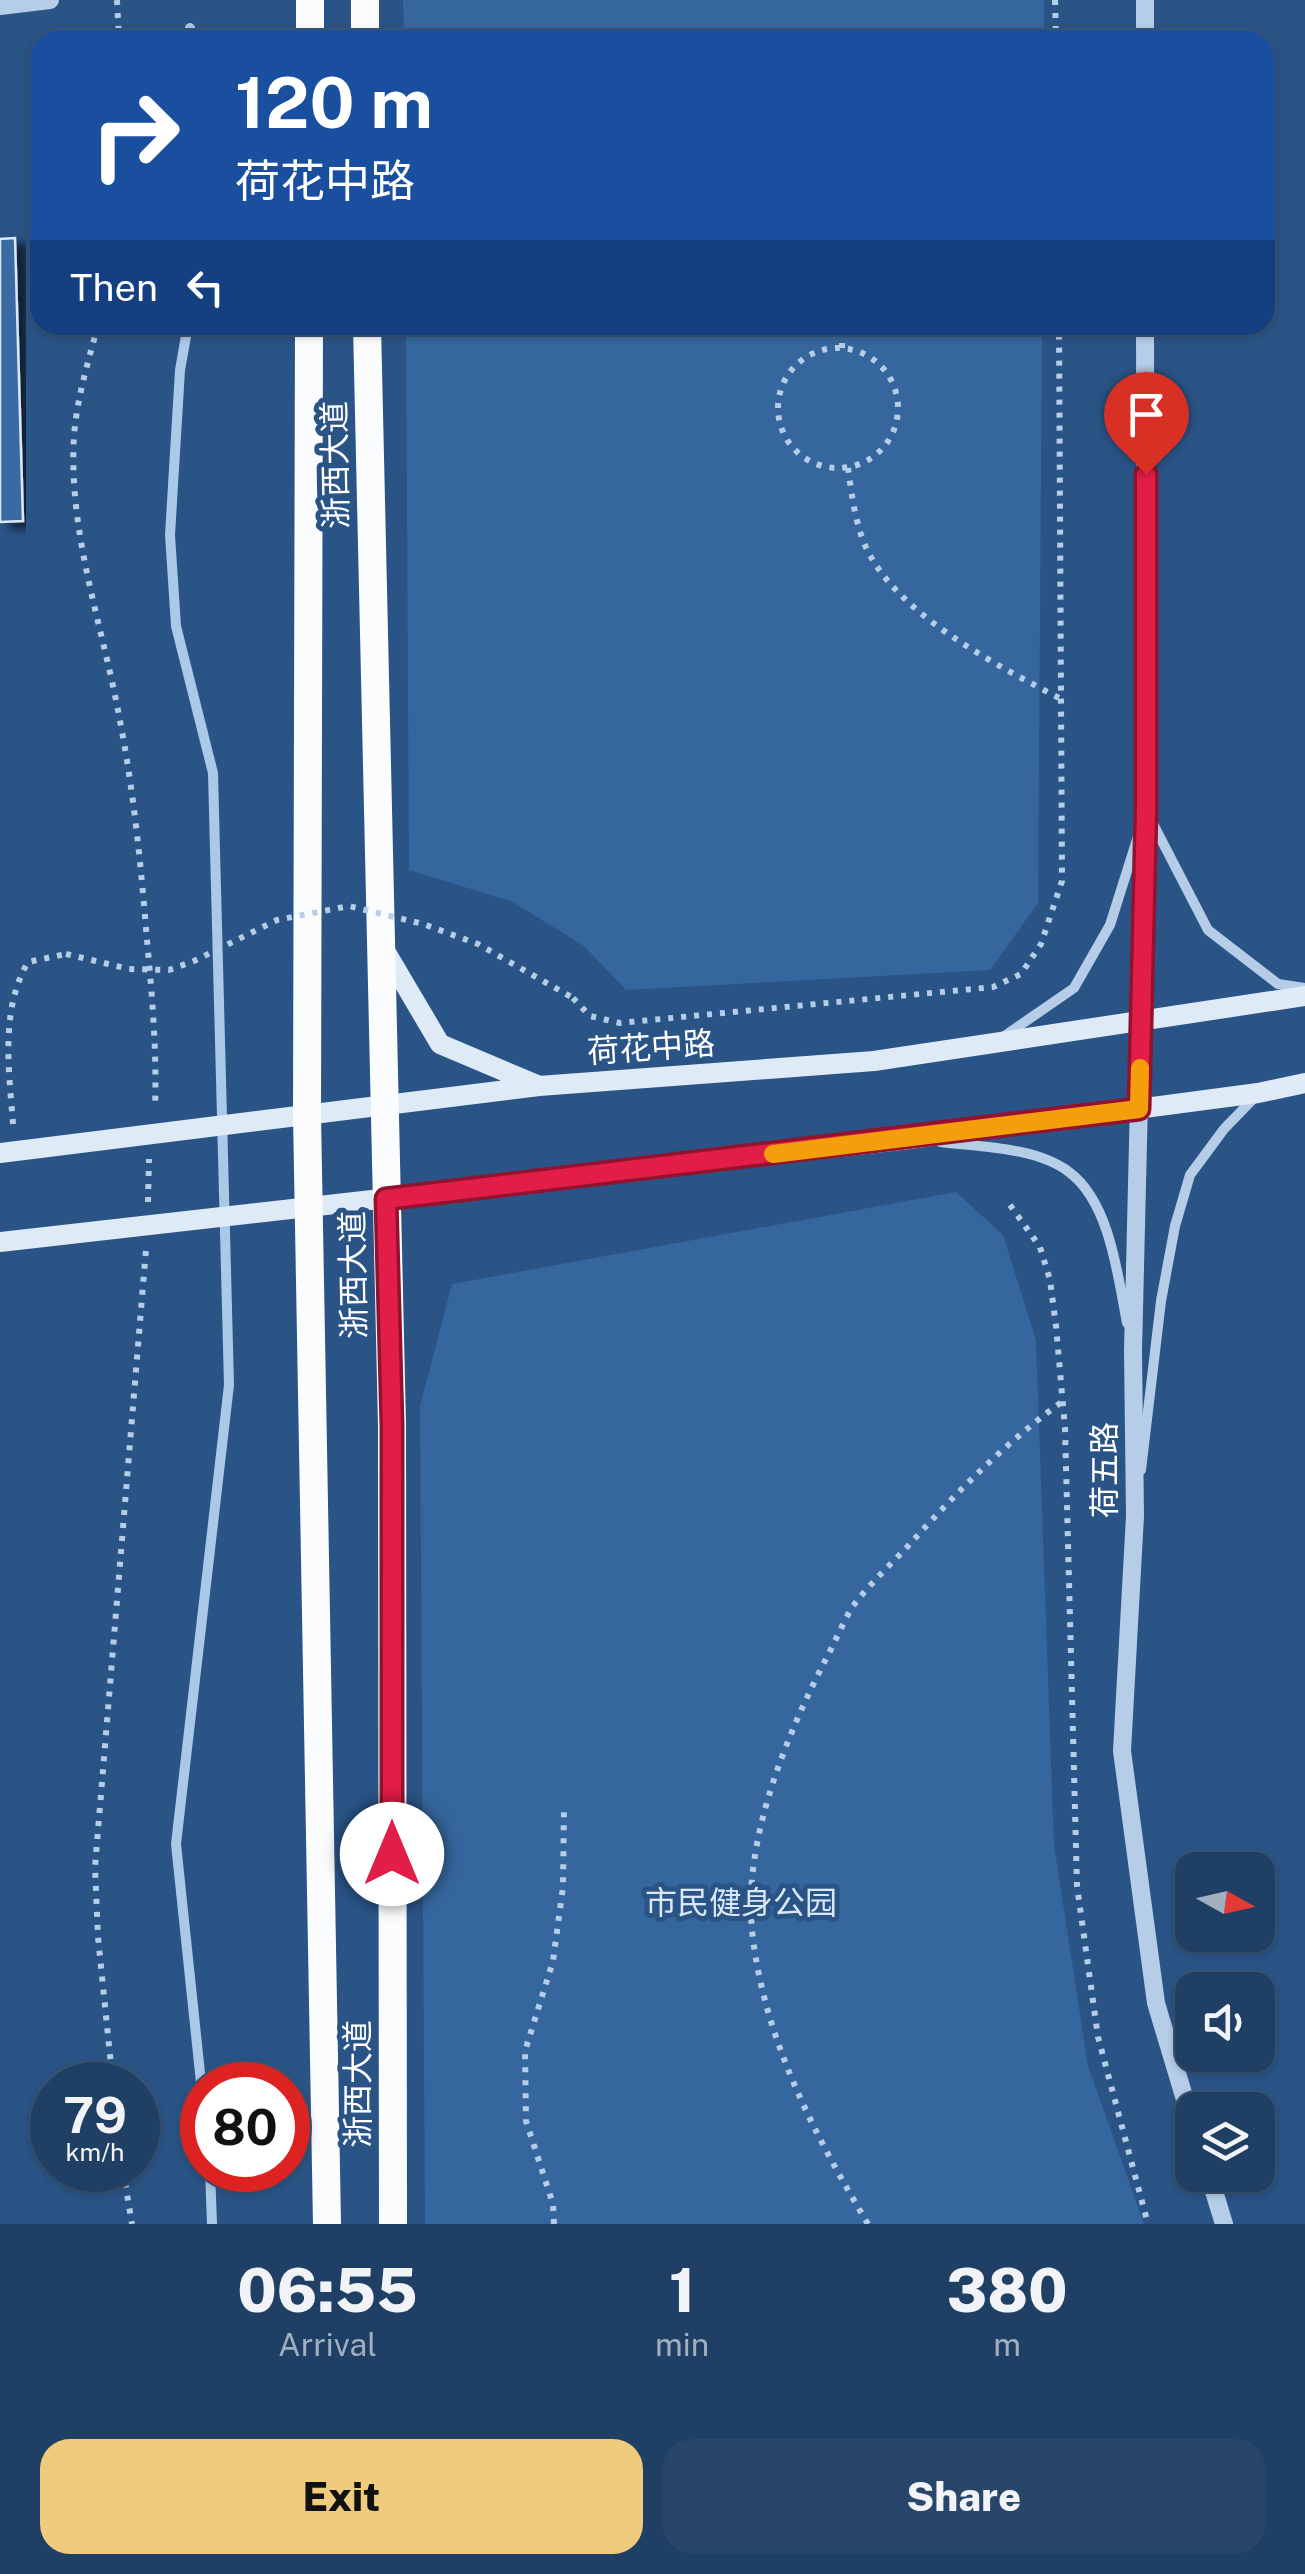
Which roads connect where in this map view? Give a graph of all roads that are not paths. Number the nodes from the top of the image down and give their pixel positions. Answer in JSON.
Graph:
{"nodes":[{"id":1,"x":50,"y":0,"type":"edge"},
{"id":2,"x":310,"y":0,"type":"edge"},
{"id":3,"x":365,"y":0,"type":"edge"},
{"id":4,"x":1144,"y":0,"type":"edge"},
{"id":5,"x":0,"y":6,"type":"edge"},
{"id":6,"x":310,"y":30,"type":"edge"},
{"id":7,"x":365,"y":30,"type":"edge"},
{"id":8,"x":1144,"y":30,"type":"edge"},
{"id":9,"x":309,"y":335,"type":"edge"},
{"id":10,"x":367,"y":335,"type":"edge"},
{"id":11,"x":1145,"y":335,"type":"edge"},
{"id":12,"x":1146,"y":810,"type":"junction"},
{"id":13,"x":380,"y":942,"type":"junction"},
{"id":14,"x":1305,"y":988,"type":"edge"},
{"id":15,"x":1305,"y":996,"type":"edge"},
{"id":16,"x":1141,"y":1022,"type":"junction"},
{"id":17,"x":990,"y":1046,"type":"junction"},
{"id":18,"x":1305,"y":1083,"type":"edge"},
{"id":19,"x":539,"y":1086,"type":"junction"},
{"id":20,"x":1258,"y":1093,"type":"junction"},
{"id":21,"x":384,"y":1105,"type":"junction"},
{"id":22,"x":1139,"y":1109,"type":"junction"},
{"id":23,"x":308,"y":1114,"type":"junction"},
{"id":24,"x":910,"y":1138,"type":"junction"},
{"id":25,"x":0,"y":1153,"type":"edge"},
{"id":26,"x":386,"y":1199,"type":"junction"},
{"id":27,"x":310,"y":1208,"type":"junction"},
{"id":28,"x":0,"y":1242,"type":"edge"},
{"id":29,"x":1133,"y":1351,"type":"junction"},
{"id":30,"x":1134,"y":1516,"type":"junction"},
{"id":31,"x":1183,"y":2092,"type":"edge"},
{"id":32,"x":1214,"y":2192,"type":"edge"},
{"id":33,"x":327,"y":2224,"type":"edge"},
{"id":34,"x":393,"y":2224,"type":"edge"},
{"id":35,"x":1224,"y":2224,"type":"edge"}],
"edges":[{"from":1,"to":5,"type":"street"},
{"from":2,"to":6,"type":"highway"},
{"from":3,"to":7,"type":"highway"},
{"from":4,"to":8,"type":"street"},
{"from":9,"to":23,"type":"highway","name":"浙西大道"},
{"from":10,"to":13,"type":"highway","name":"浙西大道"},
{"from":11,"to":12,"type":"street","name":"荷五路"},
{"from":12,"to":14,"type":"street"},
{"from":12,"to":16,"type":"street","name":"荷五路"},
{"from":12,"to":17,"type":"street","name":"荷五路"},
{"from":13,"to":19,"type":"main road"},
{"from":13,"to":21,"type":"highway","name":"浙西大道"},
{"from":15,"to":16,"type":"main road","name":"荷花中路"},
{"from":16,"to":17,"type":"main road","name":"荷花中路"},
{"from":16,"to":22,"type":"street","name":"荷五路"},
{"from":17,"to":19,"type":"main road","name":"荷花中路"},
{"from":18,"to":20,"type":"main road"},
{"from":19,"to":21,"type":"main road","name":"荷花中路"},
{"from":20,"to":22,"type":"main road"},
{"from":20,"to":30,"type":"street"},
{"from":21,"to":23,"type":"main road","name":"荷花中路"},
{"from":21,"to":26,"type":"highway","name":"浙西大道"},
{"from":22,"to":24,"type":"main road"},
{"from":22,"to":29,"type":"street","name":"荷五路"},
{"from":23,"to":25,"type":"main road","name":"荷花中路"},
{"from":23,"to":27,"type":"highway","name":"浙西大道"},
{"from":24,"to":26,"type":"main road"},
{"from":24,"to":29,"type":"street"},
{"from":26,"to":27,"type":"main road"},
{"from":26,"to":34,"type":"highway","name":"浙西大道"},
{"from":27,"to":28,"type":"main road"},
{"from":27,"to":33,"type":"highway","name":"浙西大道"},
{"from":29,"to":30,"type":"street","name":"荷五路"},
{"from":30,"to":31,"type":"street","name":"荷五路"},
{"from":32,"to":35,"type":"street"}]}
